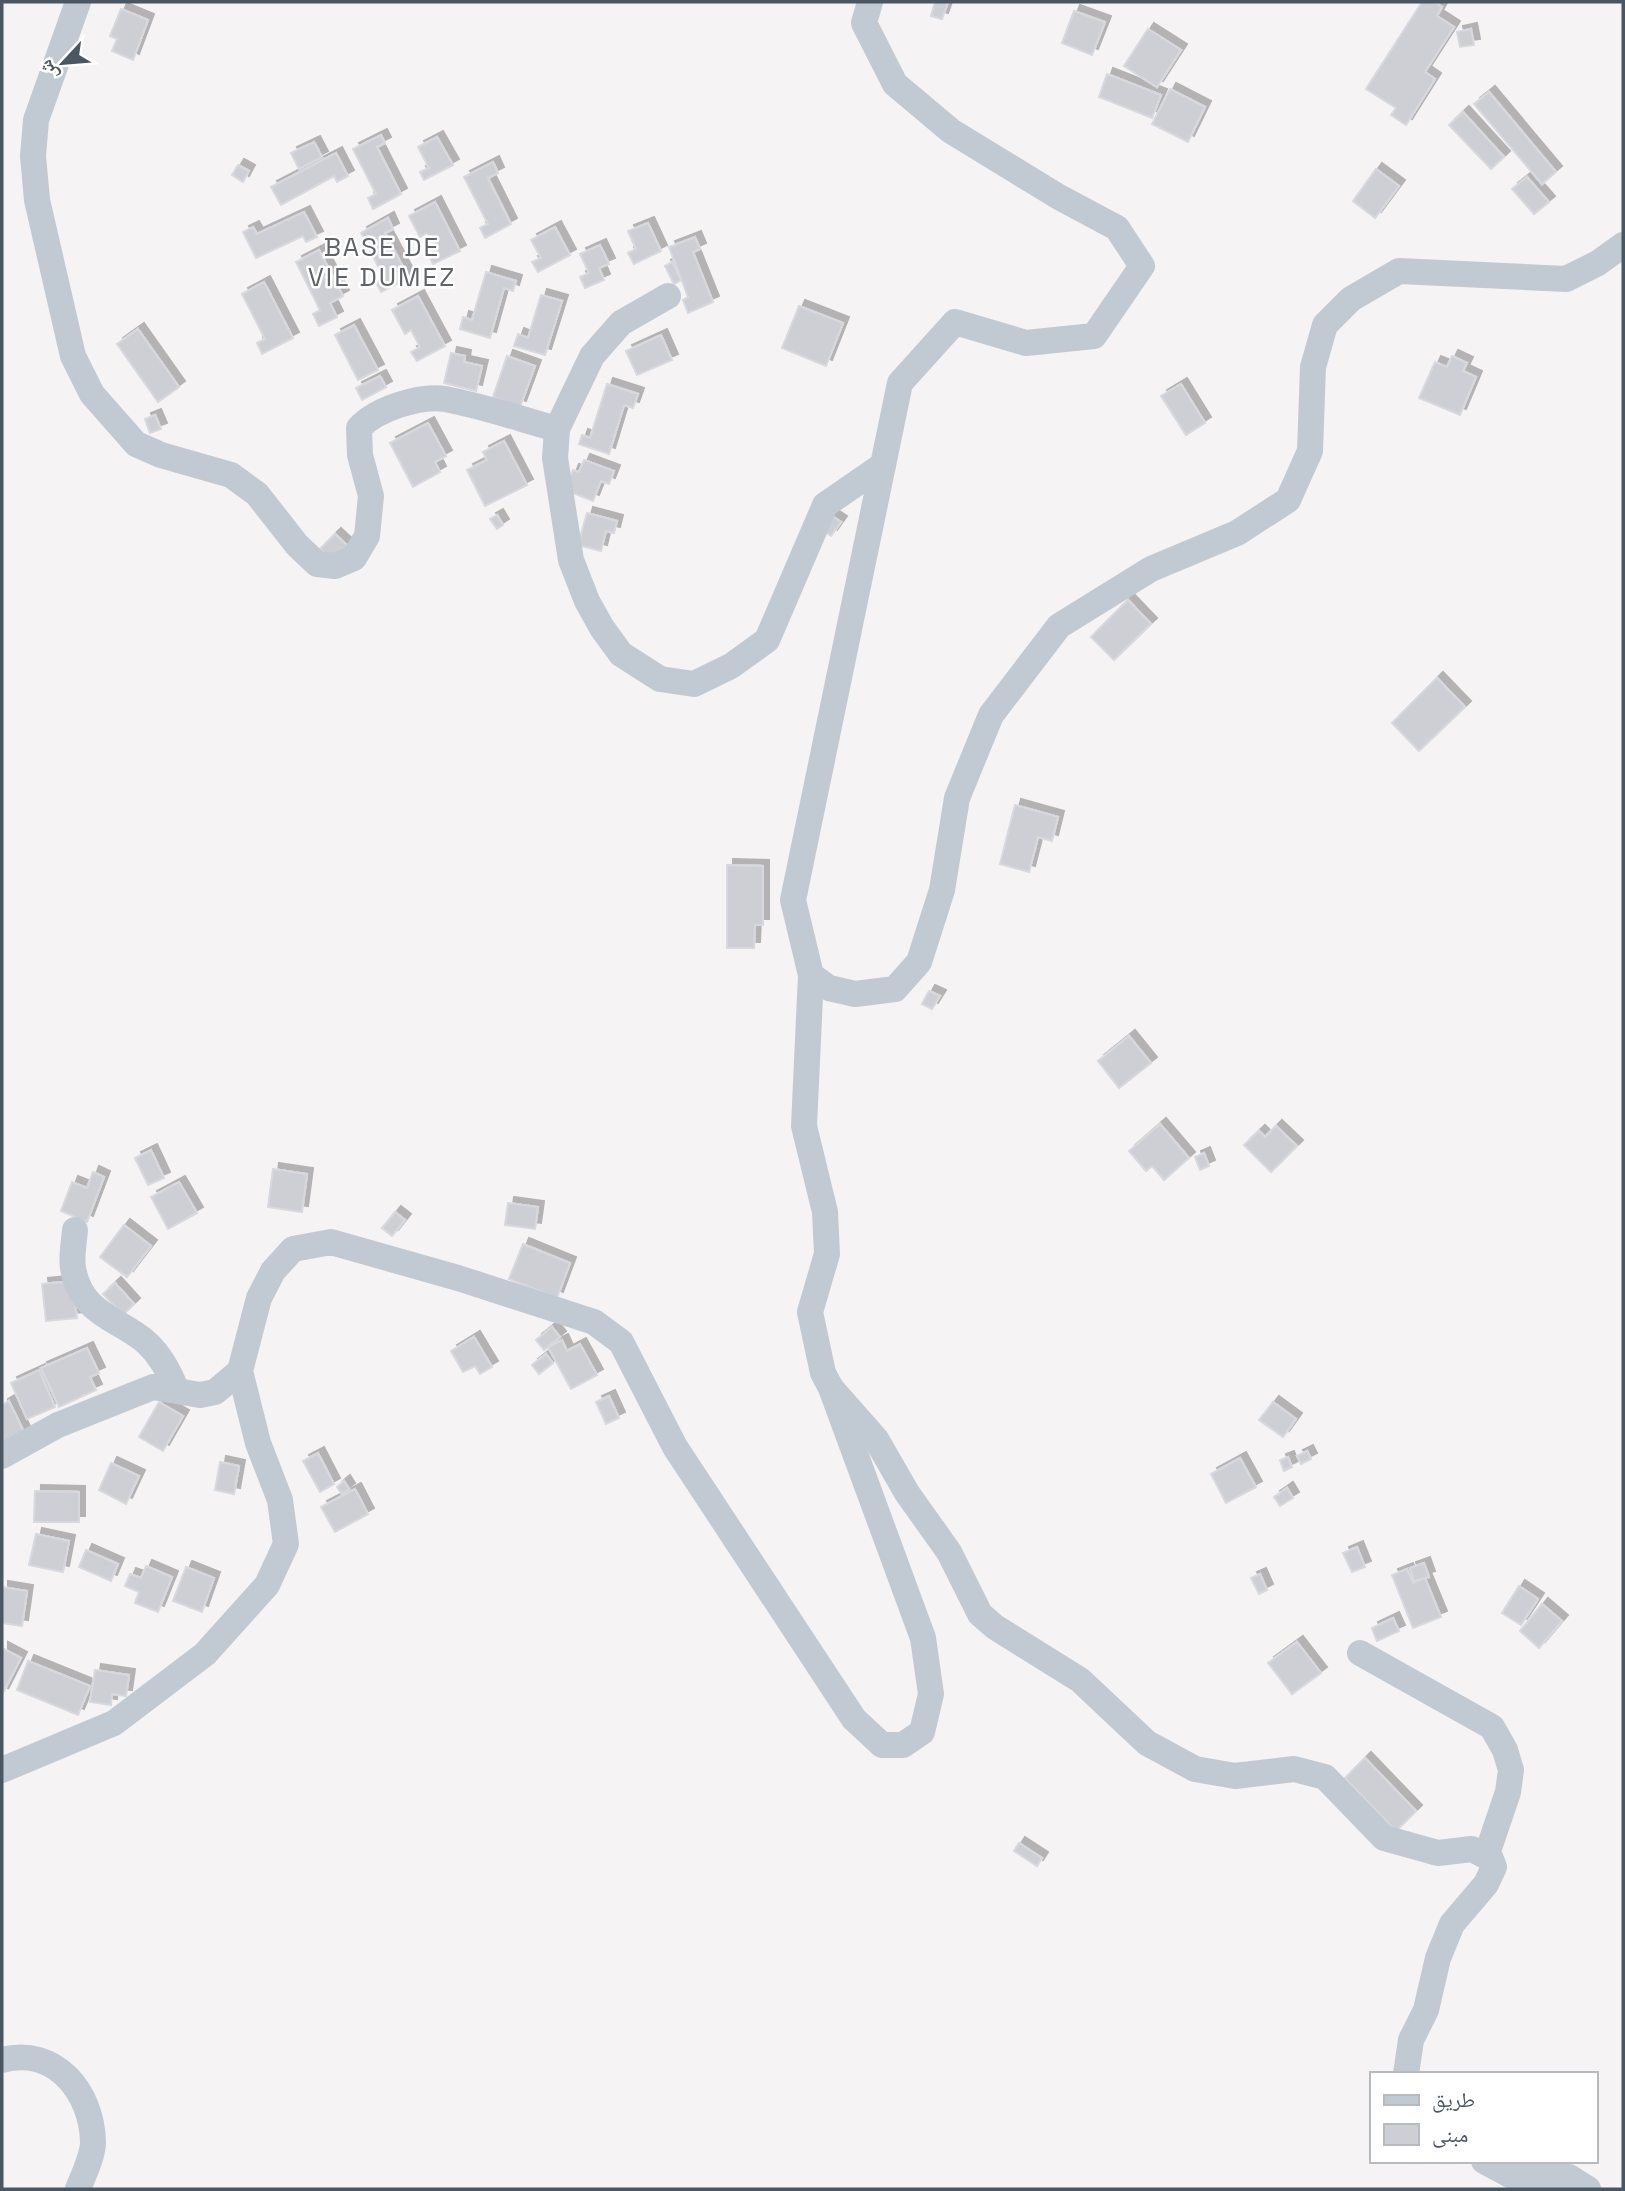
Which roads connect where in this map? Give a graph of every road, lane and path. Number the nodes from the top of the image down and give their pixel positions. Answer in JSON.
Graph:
{"nodes":[{"id":1,"x":78,"y":2,"type":"edge"},
{"id":2,"x":870,"y":2,"type":"edge"},
{"id":3,"x":1623,"y":245,"type":"edge"},
{"id":4,"x":668,"y":296,"type":"dead end"},
{"id":5,"x":557,"y":429,"type":"junction"},
{"id":6,"x":883,"y":465,"type":"junction"},
{"id":7,"x":811,"y":975,"type":"junction"},
{"id":8,"x":75,"y":1230,"type":"dead end"},
{"id":9,"x":240,"y":1371,"type":"junction"},
{"id":10,"x":831,"y":1388,"type":"junction"},
{"id":11,"x":176,"y":1389,"type":"junction"},
{"id":12,"x":2,"y":1456,"type":"edge"},
{"id":13,"x":1360,"y":1653,"type":"dead end"},
{"id":14,"x":2,"y":1770,"type":"edge"},
{"id":15,"x":1486,"y":1854,"type":"junction"},
{"id":16,"x":2,"y":2060,"type":"edge"},
{"id":17,"x":1406,"y":2072,"type":"edge"},
{"id":18,"x":1488,"y":2163,"type":"edge"},
{"id":19,"x":78,"y":2189,"type":"edge"},
{"id":20,"x":1588,"y":2189,"type":"edge"}],
"edges":[{"from":1,"to":5,"type":"street"},
{"from":2,"to":6,"type":"street"},
{"from":3,"to":7,"type":"street"},
{"from":4,"to":5,"type":"street"},
{"from":5,"to":6,"type":"street"},
{"from":6,"to":7,"type":"street"},
{"from":7,"to":10,"type":"street"},
{"from":8,"to":11,"type":"street"},
{"from":9,"to":10,"type":"street"},
{"from":9,"to":11,"type":"street"},
{"from":9,"to":14,"type":"street"},
{"from":10,"to":15,"type":"street"},
{"from":11,"to":12,"type":"street"},
{"from":13,"to":15,"type":"street"},
{"from":15,"to":17,"type":"street"},
{"from":16,"to":19,"type":"street"},
{"from":18,"to":20,"type":"street"}]}
